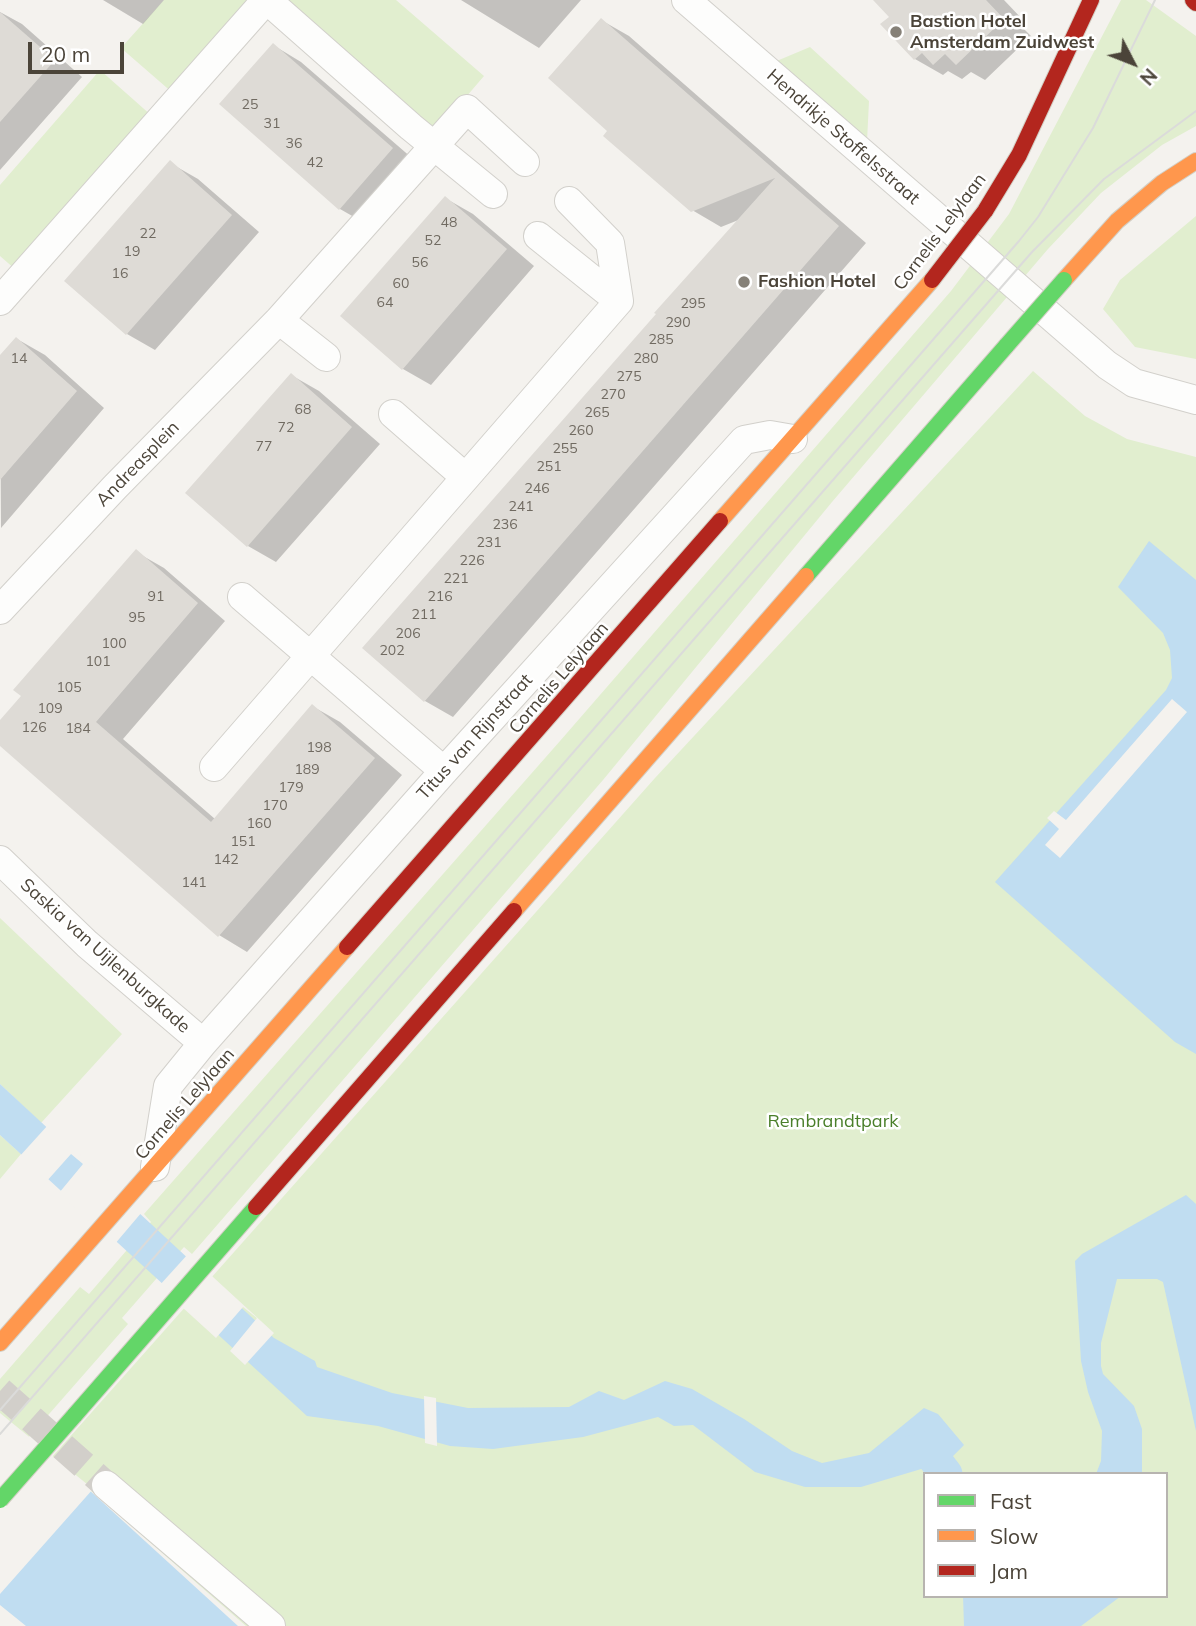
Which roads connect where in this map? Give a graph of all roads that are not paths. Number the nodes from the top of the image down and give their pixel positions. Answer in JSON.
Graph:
{"nodes":[{"id":1,"x":266,"y":0,"type":"edge"},
{"id":2,"x":686,"y":0,"type":"edge"},
{"id":3,"x":1091,"y":0,"type":"edge"},
{"id":4,"x":435,"y":145,"type":"junction"},
{"id":5,"x":1196,"y":160,"type":"edge"},
{"id":6,"x":525,"y":162,"type":"dead end"},
{"id":7,"x":493,"y":194,"type":"dead end"},
{"id":8,"x":569,"y":201,"type":"dead end"},
{"id":9,"x":538,"y":236,"type":"dead end"},
{"id":10,"x":0,"y":301,"type":"edge"},
{"id":11,"x":619,"y":301,"type":"junction"},
{"id":12,"x":279,"y":320,"type":"junction"},
{"id":13,"x":326,"y":357,"type":"dead end"},
{"id":14,"x":1196,"y":400,"type":"edge"},
{"id":15,"x":393,"y":414,"type":"dead end"},
{"id":16,"x":793,"y":439,"type":"junction"},
{"id":17,"x":466,"y":477,"type":"junction"},
{"id":18,"x":242,"y":597,"type":"dead end"},
{"id":19,"x":0,"y":610,"type":"edge"},
{"id":20,"x":311,"y":657,"type":"junction"},
{"id":21,"x":214,"y":767,"type":"dead end"},
{"id":22,"x":444,"y":771,"type":"junction"},
{"id":23,"x":0,"y":860,"type":"edge"},
{"id":24,"x":203,"y":1043,"type":"junction"},
{"id":25,"x":155,"y":1167,"type":"junction"},
{"id":26,"x":0,"y":1343,"type":"edge"},
{"id":27,"x":106,"y":1485,"type":"tunnel mouth"},
{"id":28,"x":0,"y":1500,"type":"edge"},
{"id":29,"x":271,"y":1626,"type":"edge"}],
"edges":[{"from":1,"to":4,"type":"street"},
{"from":1,"to":10,"type":"street"},
{"from":2,"to":14,"type":"street","name":"Hendrikje Stoffelsstraat"},
{"from":3,"to":16,"type":"main road","name":"Cornelis Lelylaan","bridge":true},
{"from":4,"to":6,"type":"street","name":"Andreasplein"},
{"from":4,"to":7,"type":"street"},
{"from":4,"to":12,"type":"street","name":"Andreasplein"},
{"from":5,"to":28,"type":"main road","bridge":true},
{"from":8,"to":11,"type":"street"},
{"from":9,"to":11,"type":"street"},
{"from":11,"to":17,"type":"street"},
{"from":12,"to":13,"type":"street"},
{"from":12,"to":19,"type":"street","name":"Andreasplein"},
{"from":15,"to":17,"type":"street"},
{"from":16,"to":22,"type":"street","name":"Titus van Rijnstraat"},
{"from":16,"to":25,"type":"main road","name":"Cornelis Lelylaan"},
{"from":17,"to":20,"type":"street"},
{"from":18,"to":20,"type":"street"},
{"from":20,"to":21,"type":"street"},
{"from":20,"to":22,"type":"street"},
{"from":22,"to":24,"type":"street","name":"Titus van Rijnstraat"},
{"from":23,"to":24,"type":"street","name":"Saskia van Uijlenburgkade"},
{"from":24,"to":25,"type":"street","name":"Saskia van Uijlenburgkade"},
{"from":25,"to":26,"type":"main road","name":"Cornelis Lelylaan"},
{"from":27,"to":29,"type":"street"}]}
